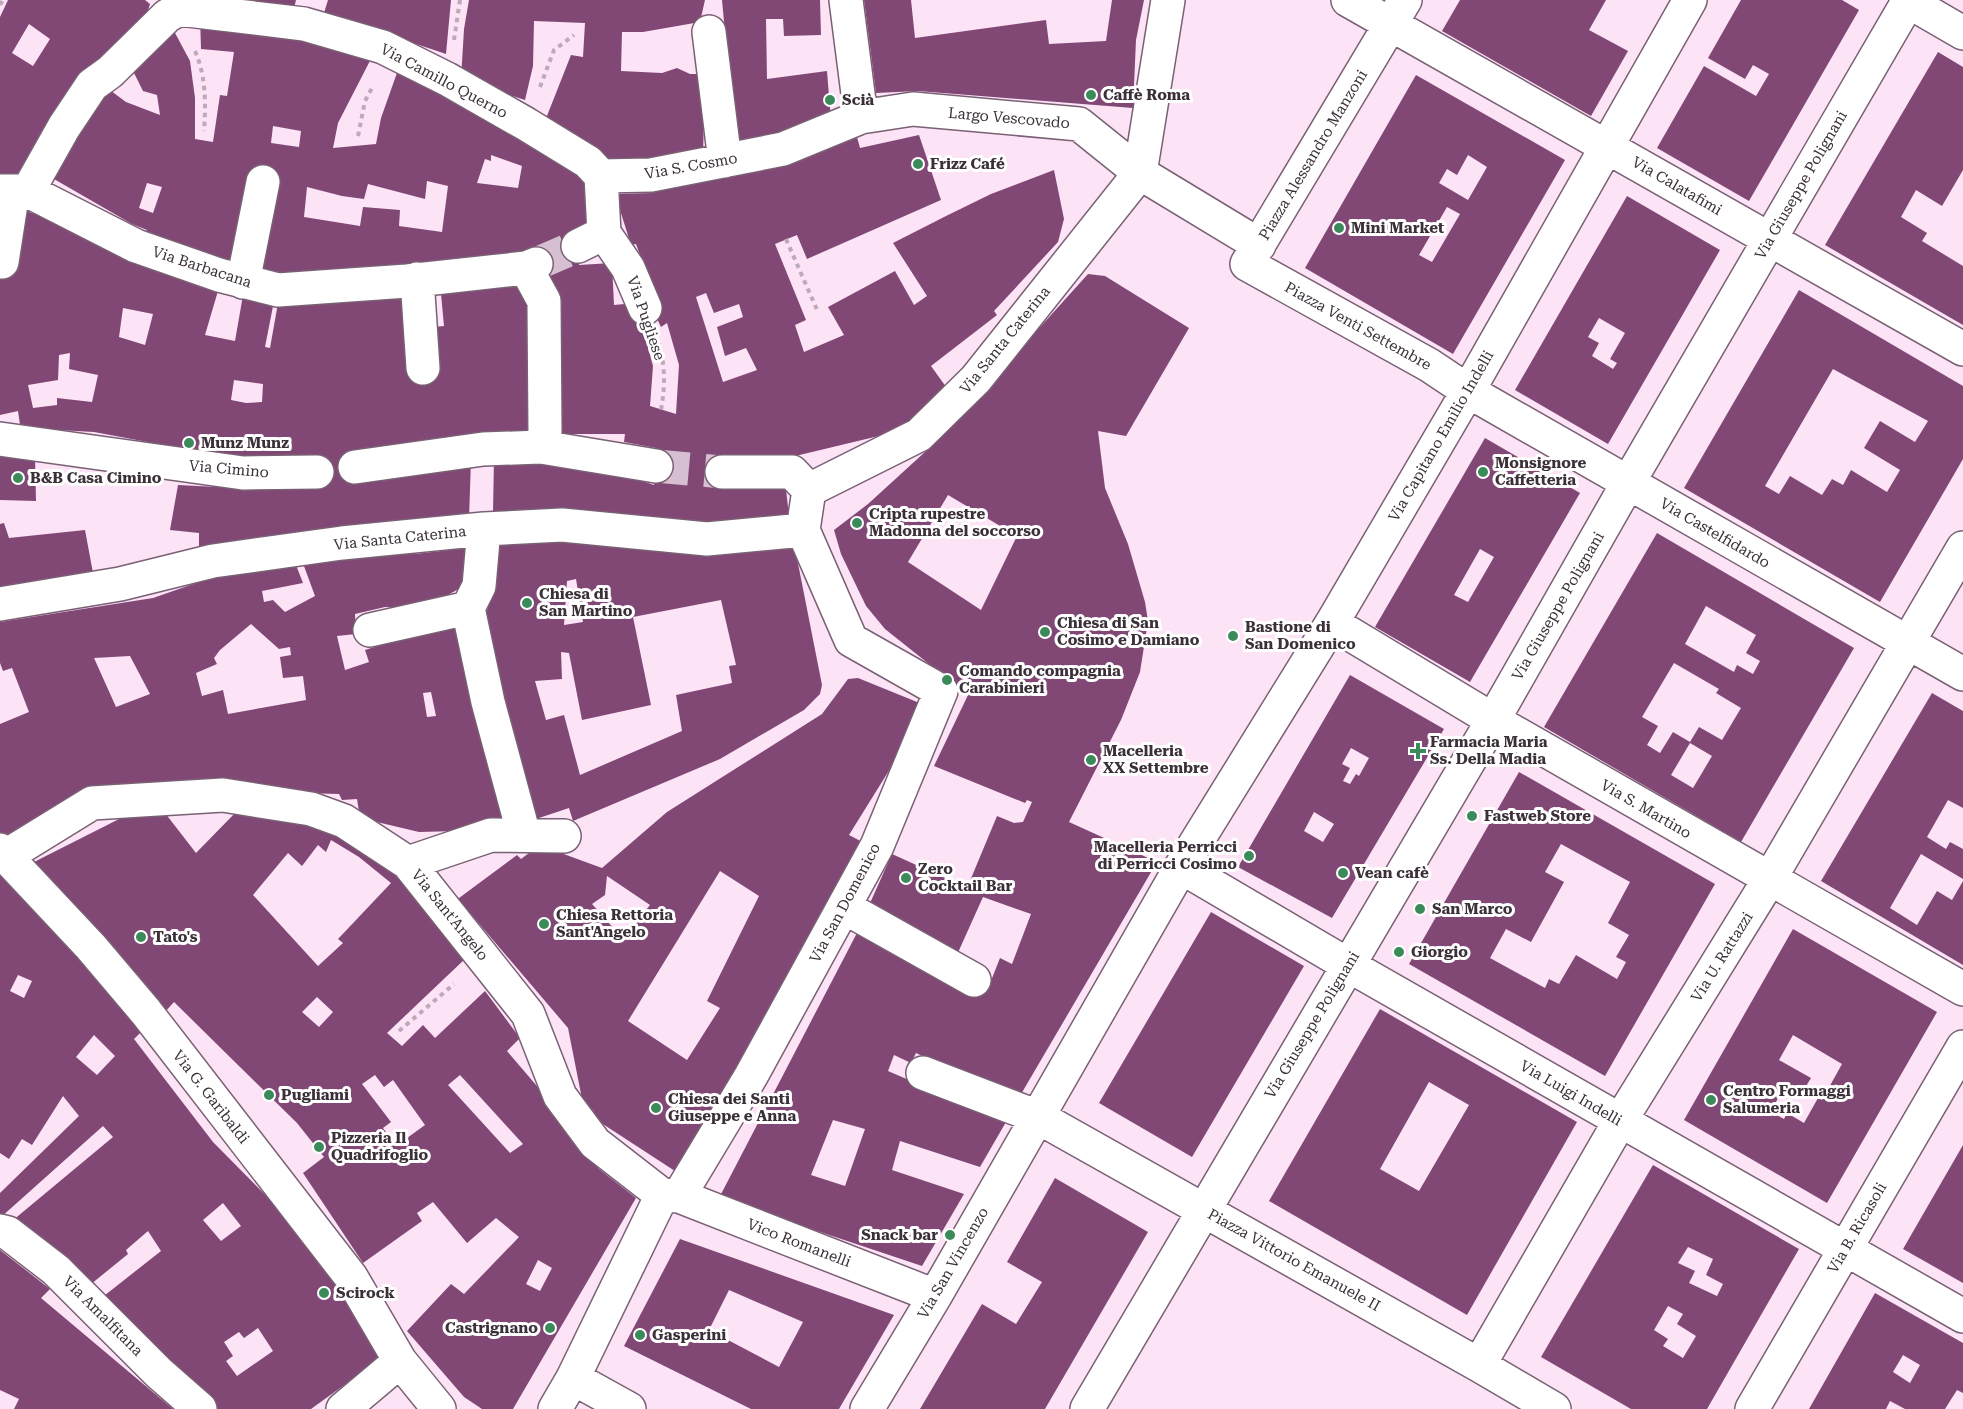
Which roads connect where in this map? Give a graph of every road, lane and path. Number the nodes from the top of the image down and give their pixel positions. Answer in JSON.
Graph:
{"nodes":[{"id":1,"x":3,"y":0,"type":"edge"},
{"id":2,"x":846,"y":0,"type":"edge"},
{"id":3,"x":1168,"y":0,"type":"edge"},
{"id":4,"x":1348,"y":0,"type":"edge"},
{"id":5,"x":1690,"y":0,"type":"edge"},
{"id":6,"x":1908,"y":0,"type":"edge"},
{"id":7,"x":0,"y":5,"type":"edge"},
{"id":8,"x":308,"y":12,"type":"edge"},
{"id":9,"x":1398,"y":12,"type":"edge"},
{"id":10,"x":167,"y":16,"type":"junction"},
{"id":11,"x":709,"y":32,"type":"dead end"},
{"id":12,"x":1963,"y":33,"type":"edge"},
{"id":13,"x":574,"y":35,"type":"dead end"},
{"id":14,"x":375,"y":82,"type":"dead end"},
{"id":15,"x":861,"y":117,"type":"junction"},
{"id":16,"x":526,"y":124,"type":"junction"},
{"id":17,"x":204,"y":131,"type":"dead end"},
{"id":18,"x":358,"y":136,"type":"dead end"},
{"id":19,"x":1607,"y":147,"type":"junction"},
{"id":20,"x":725,"y":161,"type":"junction"},
{"id":21,"x":1140,"y":173,"type":"junction"},
{"id":22,"x":600,"y":176,"type":"junction"},
{"id":23,"x":263,"y":182,"type":"dead end"},
{"id":24,"x":13,"y":191,"type":"edge"},
{"id":25,"x":786,"y":239,"type":"dead end"},
{"id":26,"x":1770,"y":239,"type":"junction"},
{"id":27,"x":1253,"y":255,"type":"junction"},
{"id":28,"x":0,"y":262,"type":"edge"},
{"id":29,"x":417,"y":279,"type":"junction"},
{"id":30,"x":243,"y":282,"type":"junction"},
{"id":31,"x":645,"y":308,"type":"joint"},
{"id":32,"x":818,"y":312,"type":"dead end"},
{"id":33,"x":1963,"y":349,"type":"edge"},
{"id":34,"x":423,"y":368,"type":"dead end"},
{"id":35,"x":1468,"y":391,"type":"junction"},
{"id":36,"x":661,"y":410,"type":"dead end"},
{"id":37,"x":0,"y":439,"type":"edge"},
{"id":38,"x":542,"y":447,"type":"junction"},
{"id":39,"x":656,"y":466,"type":"tunnel mouth"},
{"id":40,"x":355,"y":467,"type":"dead end"},
{"id":41,"x":317,"y":472,"type":"dead end"},
{"id":42,"x":722,"y":472,"type":"tunnel mouth"},
{"id":43,"x":1628,"y":483,"type":"junction"},
{"id":44,"x":809,"y":490,"type":"junction"},
{"id":45,"x":484,"y":529,"type":"junction"},
{"id":46,"x":803,"y":530,"type":"junction"},
{"id":47,"x":1963,"y":548,"type":"edge"},
{"id":48,"x":0,"y":604,"type":"edge"},
{"id":49,"x":468,"y":608,"type":"junction"},
{"id":50,"x":1332,"y":623,"type":"junction"},
{"id":51,"x":370,"y":630,"type":"dead end"},
{"id":52,"x":1908,"y":644,"type":"junction"},
{"id":53,"x":1963,"y":674,"type":"edge"},
{"id":54,"x":1493,"y":720,"type":"junction"},
{"id":55,"x":524,"y":835,"type":"junction"},
{"id":56,"x":564,"y":836,"type":"dead end"},
{"id":57,"x":3,"y":853,"type":"edge"},
{"id":58,"x":408,"y":862,"type":"junction"},
{"id":59,"x":1181,"y":867,"type":"junction"},
{"id":60,"x":1769,"y":880,"type":"junction"},
{"id":61,"x":844,"y":907,"type":"junction"},
{"id":62,"x":484,"y":958,"type":"junction"},
{"id":63,"x":1348,"y":965,"type":"junction"},
{"id":64,"x":974,"y":980,"type":"dead end"},
{"id":65,"x":1963,"y":989,"type":"edge"},
{"id":66,"x":399,"y":1031,"type":"dead end"},
{"id":67,"x":1963,"y":1047,"type":"edge"},
{"id":68,"x":924,"y":1073,"type":"dead end"},
{"id":69,"x":1038,"y":1117,"type":"junction"},
{"id":70,"x":1620,"y":1121,"type":"junction"},
{"id":71,"x":670,"y":1196,"type":"junction"},
{"id":72,"x":1203,"y":1209,"type":"junction"},
{"id":73,"x":0,"y":1231,"type":"edge"},
{"id":74,"x":1845,"y":1249,"type":"junction"},
{"id":75,"x":935,"y":1296,"type":"junction"},
{"id":76,"x":1963,"y":1316,"type":"edge"},
{"id":77,"x":400,"y":1361,"type":"junction"},
{"id":78,"x":1479,"y":1365,"type":"junction"},
{"id":79,"x":573,"y":1378,"type":"junction"},
{"id":80,"x":201,"y":1409,"type":"edge"},
{"id":81,"x":343,"y":1409,"type":"edge"},
{"id":82,"x":439,"y":1409,"type":"edge"},
{"id":83,"x":555,"y":1409,"type":"edge"},
{"id":84,"x":629,"y":1409,"type":"edge"},
{"id":85,"x":867,"y":1409,"type":"edge"},
{"id":86,"x":1087,"y":1409,"type":"edge"},
{"id":87,"x":1554,"y":1409,"type":"edge"},
{"id":88,"x":1752,"y":1409,"type":"edge"}],
"edges":[{"from":1,"to":7,"type":"path"},
{"from":2,"to":15,"type":"street"},
{"from":3,"to":21,"type":"street"},
{"from":4,"to":9,"type":"street"},
{"from":5,"to":19,"type":"street","name":"Via Capitano Emilio Indelli"},
{"from":6,"to":12,"type":"street"},
{"from":6,"to":26,"type":"street","name":"Via Giuseppe Polignani"},
{"from":8,"to":10,"type":"street","name":"Via Camillo Querno"},
{"from":8,"to":16,"type":"street","name":"Via Camillo Querno"},
{"from":9,"to":19,"type":"street","name":"Via Calatafimi"},
{"from":9,"to":27,"type":"street","name":"Piazza Alessandro Manzoni"},
{"from":10,"to":17,"type":"path"},
{"from":10,"to":24,"type":"street"},
{"from":11,"to":20,"type":"street"},
{"from":13,"to":16,"type":"path"},
{"from":14,"to":18,"type":"path"},
{"from":15,"to":20,"type":"street","name":"Via S. Cosmo"},
{"from":15,"to":21,"type":"street","name":"Largo Vescovado"},
{"from":16,"to":22,"type":"street","name":"Via Camillo Querno"},
{"from":19,"to":26,"type":"street","name":"Via Calatafimi"},
{"from":19,"to":35,"type":"street","name":"Via Capitano Emilio Indelli"},
{"from":20,"to":22,"type":"street","name":"Via S. Cosmo"},
{"from":21,"to":27,"type":"street","name":"Piazza Alessandro Manzoni"},
{"from":21,"to":44,"type":"street","name":"Via Santa Caterina"},
{"from":22,"to":31,"type":"street","name":"Via Pugliese"},
{"from":23,"to":30,"type":"street"},
{"from":24,"to":28,"type":"street"},
{"from":24,"to":30,"type":"street","name":"Via Barbacana"},
{"from":25,"to":32,"type":"path"},
{"from":26,"to":33,"type":"street","name":"Via Calatafimi"},
{"from":26,"to":43,"type":"street","name":"Via Giuseppe Polignani"},
{"from":27,"to":35,"type":"street","name":"Piazza Venti Settembre"},
{"from":29,"to":30,"type":"street","name":"Via Barbacana"},
{"from":29,"to":34,"type":"street"},
{"from":29,"to":38,"type":"street","name":"Via Barbacana"},
{"from":31,"to":36,"type":"path","name":"Via Pugliese"},
{"from":35,"to":43,"type":"street","name":"Via Castelfidardo"},
{"from":35,"to":50,"type":"street","name":"Via Capitano Emilio Indelli"},
{"from":37,"to":41,"type":"street","name":"Via Cimino"},
{"from":38,"to":39,"type":"street"},
{"from":38,"to":40,"type":"street"},
{"from":42,"to":44,"type":"street"},
{"from":43,"to":52,"type":"street","name":"Via Castelfidardo"},
{"from":43,"to":54,"type":"street","name":"Via Giuseppe Polignani"},
{"from":44,"to":46,"type":"street"},
{"from":45,"to":46,"type":"street","name":"Via Santa Caterina"},
{"from":45,"to":48,"type":"street","name":"Via Santa Caterina"},
{"from":45,"to":49,"type":"street"},
{"from":46,"to":61,"type":"street","name":"Via San Domenico"},
{"from":47,"to":52,"type":"street","name":"Via U. Rattazzi"},
{"from":49,"to":51,"type":"street"},
{"from":49,"to":55,"type":"street"},
{"from":50,"to":54,"type":"street","name":"Via S. Martino"},
{"from":50,"to":59,"type":"street","name":"Via Capitano Emilio Indelli"},
{"from":52,"to":53,"type":"street","name":"Via Castelfidardo"},
{"from":52,"to":60,"type":"street","name":"Via U. Rattazzi"},
{"from":54,"to":60,"type":"street","name":"Via S. Martino"},
{"from":54,"to":63,"type":"street","name":"Via Giuseppe Polignani"},
{"from":55,"to":56,"type":"street"},
{"from":55,"to":58,"type":"street"},
{"from":57,"to":58,"type":"street","name":"Via Sant'Angelo"},
{"from":57,"to":77,"type":"street","name":"Via G. Garibaldi"},
{"from":58,"to":62,"type":"street","name":"Via Sant'Angelo"},
{"from":59,"to":63,"type":"street","name":"Via Luigi Indelli"},
{"from":59,"to":69,"type":"street","name":"Via San Vincenzo"},
{"from":60,"to":65,"type":"street","name":"Via S. Martino"},
{"from":60,"to":70,"type":"street","name":"Via U. Rattazzi"},
{"from":61,"to":64,"type":"street"},
{"from":61,"to":71,"type":"street","name":"Via San Domenico"},
{"from":62,"to":66,"type":"path"},
{"from":62,"to":71,"type":"street","name":"Via Sant'Angelo"},
{"from":63,"to":70,"type":"street","name":"Via Luigi Indelli"},
{"from":63,"to":72,"type":"street","name":"Via Giuseppe Polignani"},
{"from":67,"to":74,"type":"street","name":"Via B. Ricasoli"},
{"from":68,"to":69,"type":"street"},
{"from":69,"to":72,"type":"street"},
{"from":69,"to":75,"type":"street","name":"Via San Vincenzo"},
{"from":70,"to":74,"type":"street","name":"Via Luigi Indelli"},
{"from":70,"to":78,"type":"street","name":"Via U. Rattazzi"},
{"from":71,"to":75,"type":"street","name":"Vico Romanelli"},
{"from":71,"to":79,"type":"street","name":"Via San Domenico"},
{"from":72,"to":78,"type":"street","name":"Piazza Vittorio Emanuele II"},
{"from":72,"to":86,"type":"street","name":"Piazza Vittorio Emanuele II"},
{"from":73,"to":80,"type":"street","name":"Via Amalfitana"},
{"from":74,"to":76,"type":"street","name":"Via Luigi Indelli"},
{"from":74,"to":88,"type":"street","name":"Via B. Ricasoli"},
{"from":75,"to":85,"type":"street","name":"Via San Vincenzo"},
{"from":77,"to":81,"type":"street"},
{"from":77,"to":82,"type":"street","name":"Via G. Garibaldi"},
{"from":78,"to":87,"type":"street","name":"Piazza Vittorio Emanuele II"},
{"from":79,"to":83,"type":"street","name":"Via San Domenico"},
{"from":79,"to":84,"type":"street"}]}
